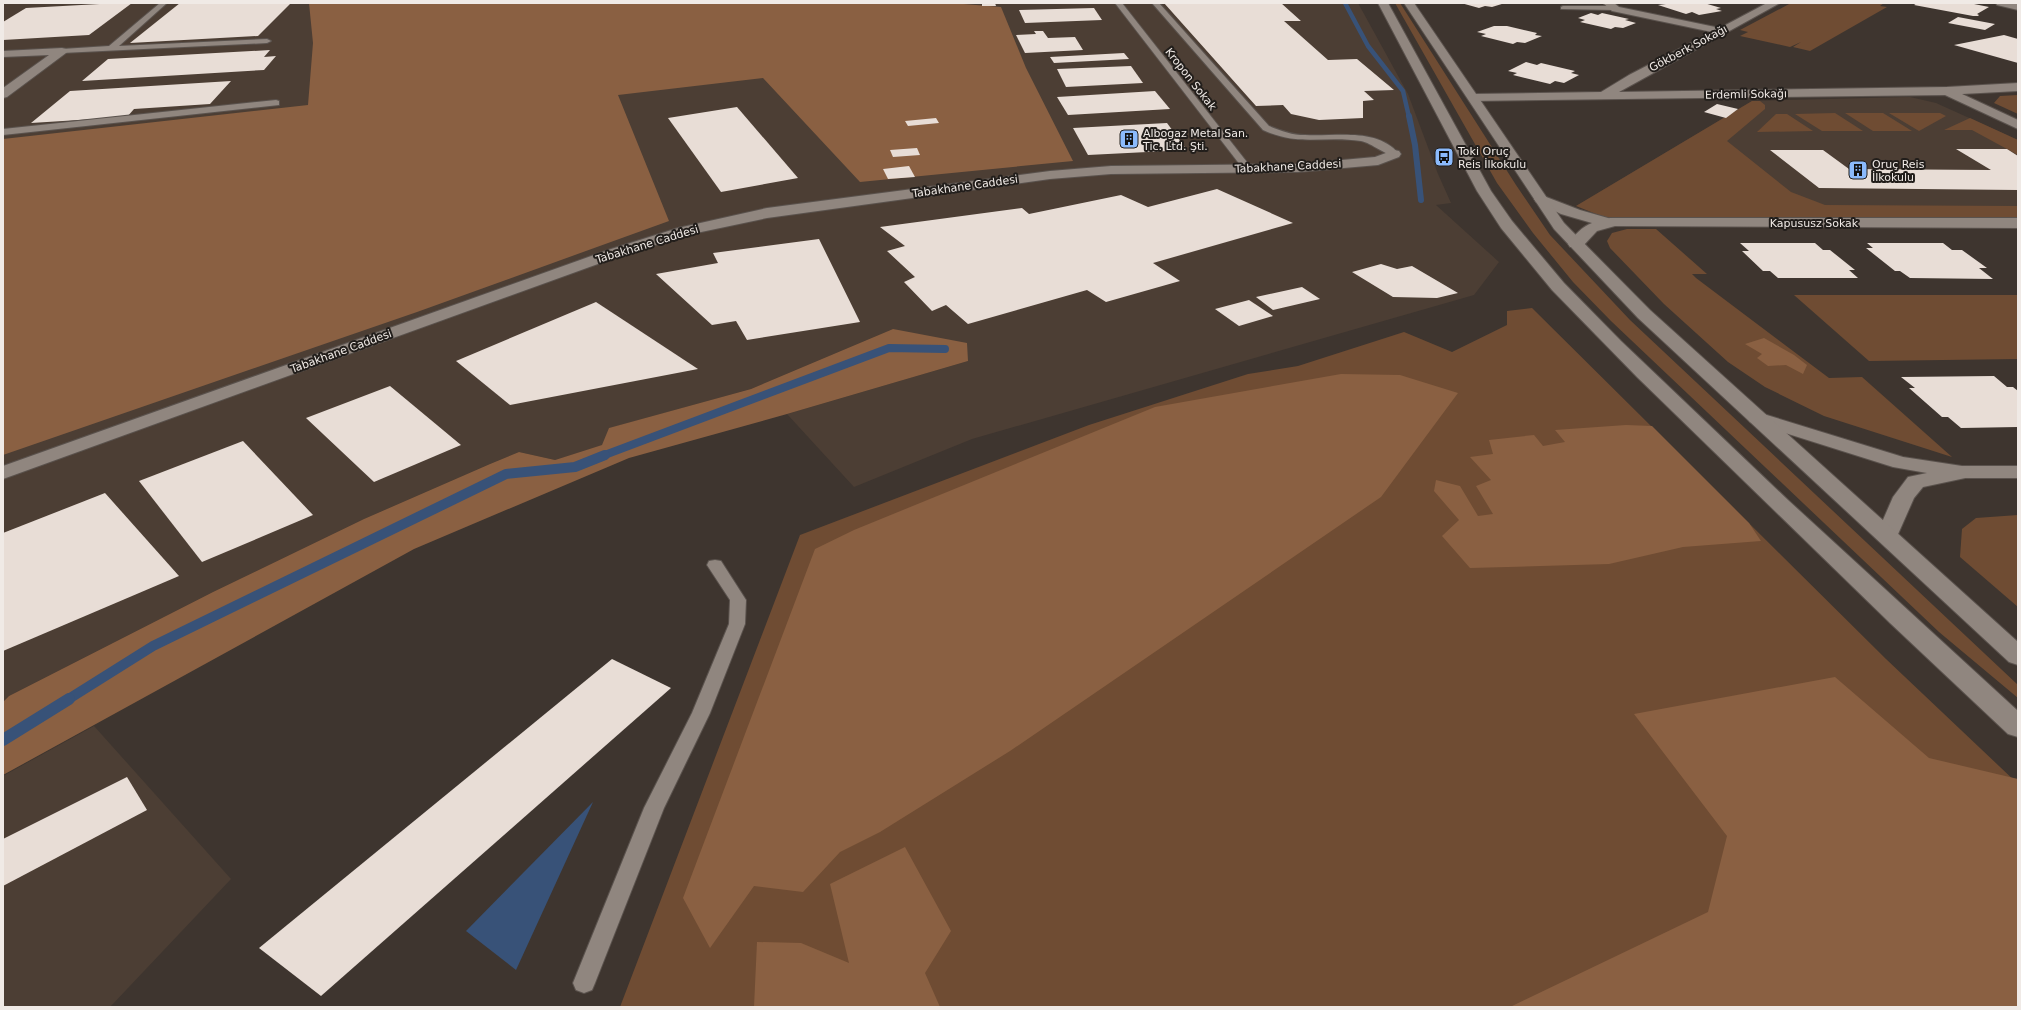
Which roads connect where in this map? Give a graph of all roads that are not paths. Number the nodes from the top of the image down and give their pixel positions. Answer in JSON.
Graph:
{"nodes":[{"id":1,"x":164,"y":3,"type":"edge"},
{"id":2,"x":1118,"y":3,"type":"edge"},
{"id":3,"x":1155,"y":3,"type":"edge"},
{"id":4,"x":1383,"y":3,"type":"edge"},
{"id":5,"x":1409,"y":3,"type":"edge"},
{"id":6,"x":1775,"y":3,"type":"edge"},
{"id":7,"x":2001,"y":3,"type":"edge"},
{"id":8,"x":1611,"y":5,"type":"edge"},
{"id":9,"x":2018,"y":7,"type":"edge"},
{"id":10,"x":1563,"y":8,"type":"dead end"},
{"id":11,"x":1721,"y":31,"type":"junction"},
{"id":12,"x":267,"y":41,"type":"dead end"},
{"id":13,"x":112,"y":48,"type":"junction"},
{"id":14,"x":62,"y":51,"type":"junction"},
{"id":15,"x":3,"y":54,"type":"edge"},
{"id":16,"x":2018,"y":87,"type":"edge"},
{"id":17,"x":1947,"y":91,"type":"junction"},
{"id":18,"x":3,"y":94,"type":"edge"},
{"id":19,"x":1604,"y":96,"type":"junction"},
{"id":20,"x":1474,"y":98,"type":"junction"},
{"id":21,"x":276,"y":103,"type":"dead end"},
{"id":22,"x":2018,"y":125,"type":"edge"},
{"id":23,"x":3,"y":132,"type":"edge"},
{"id":24,"x":1394,"y":154,"type":"joint"},
{"id":25,"x":1246,"y":168,"type":"junction"},
{"id":26,"x":1541,"y":199,"type":"junction"},
{"id":27,"x":1610,"y":223,"type":"junction"},
{"id":28,"x":2018,"y":223,"type":"edge"},
{"id":29,"x":1576,"y":244,"type":"junction"},
{"id":30,"x":1757,"y":418,"type":"junction"},
{"id":31,"x":1962,"y":472,"type":"junction"},
{"id":32,"x":2018,"y":472,"type":"edge"},
{"id":33,"x":3,"y":473,"type":"edge"},
{"id":34,"x":1887,"y":536,"type":"junction"},
{"id":35,"x":715,"y":565,"type":"dead end"},
{"id":36,"x":2018,"y":656,"type":"edge"},
{"id":37,"x":2018,"y":727,"type":"edge"},
{"id":38,"x":584,"y":983,"type":"dead end"}],
"edges":[{"from":1,"to":13,"type":"lane"},
{"from":2,"to":25,"type":"lane","name":"Kropon Sokak"},
{"from":3,"to":24,"type":"lane"},
{"from":4,"to":37,"type":"street"},
{"from":5,"to":20,"type":"street"},
{"from":6,"to":11,"type":"street","name":"Gökberk Sokağı"},
{"from":7,"to":9,"type":"street"},
{"from":8,"to":10,"type":"lane"},
{"from":8,"to":11,"type":"street"},
{"from":11,"to":19,"type":"street","name":"Gökberk Sokağı"},
{"from":12,"to":13,"type":"lane"},
{"from":13,"to":14,"type":"lane"},
{"from":14,"to":15,"type":"street"},
{"from":14,"to":18,"type":"street"},
{"from":16,"to":17,"type":"street","name":"Erdemli Sokağı"},
{"from":17,"to":19,"type":"street","name":"Erdemli Sokağı"},
{"from":17,"to":22,"type":"street"},
{"from":19,"to":20,"type":"street","name":"Erdemli Sokağı"},
{"from":20,"to":26,"type":"street"},
{"from":21,"to":23,"type":"lane"},
{"from":24,"to":25,"type":"street","name":"Tabakhane Caddesi"},
{"from":25,"to":33,"type":"street","name":"Tabakhane Caddesi"},
{"from":26,"to":27,"type":"street"},
{"from":26,"to":29,"type":"street"},
{"from":27,"to":28,"type":"street","name":"Kapususz Sokak"},
{"from":27,"to":29,"type":"street"},
{"from":29,"to":30,"type":"street"},
{"from":30,"to":31,"type":"street"},
{"from":30,"to":34,"type":"street"},
{"from":31,"to":32,"type":"street"},
{"from":31,"to":34,"type":"street"},
{"from":34,"to":36,"type":"street"},
{"from":35,"to":38,"type":"lane"}]}
